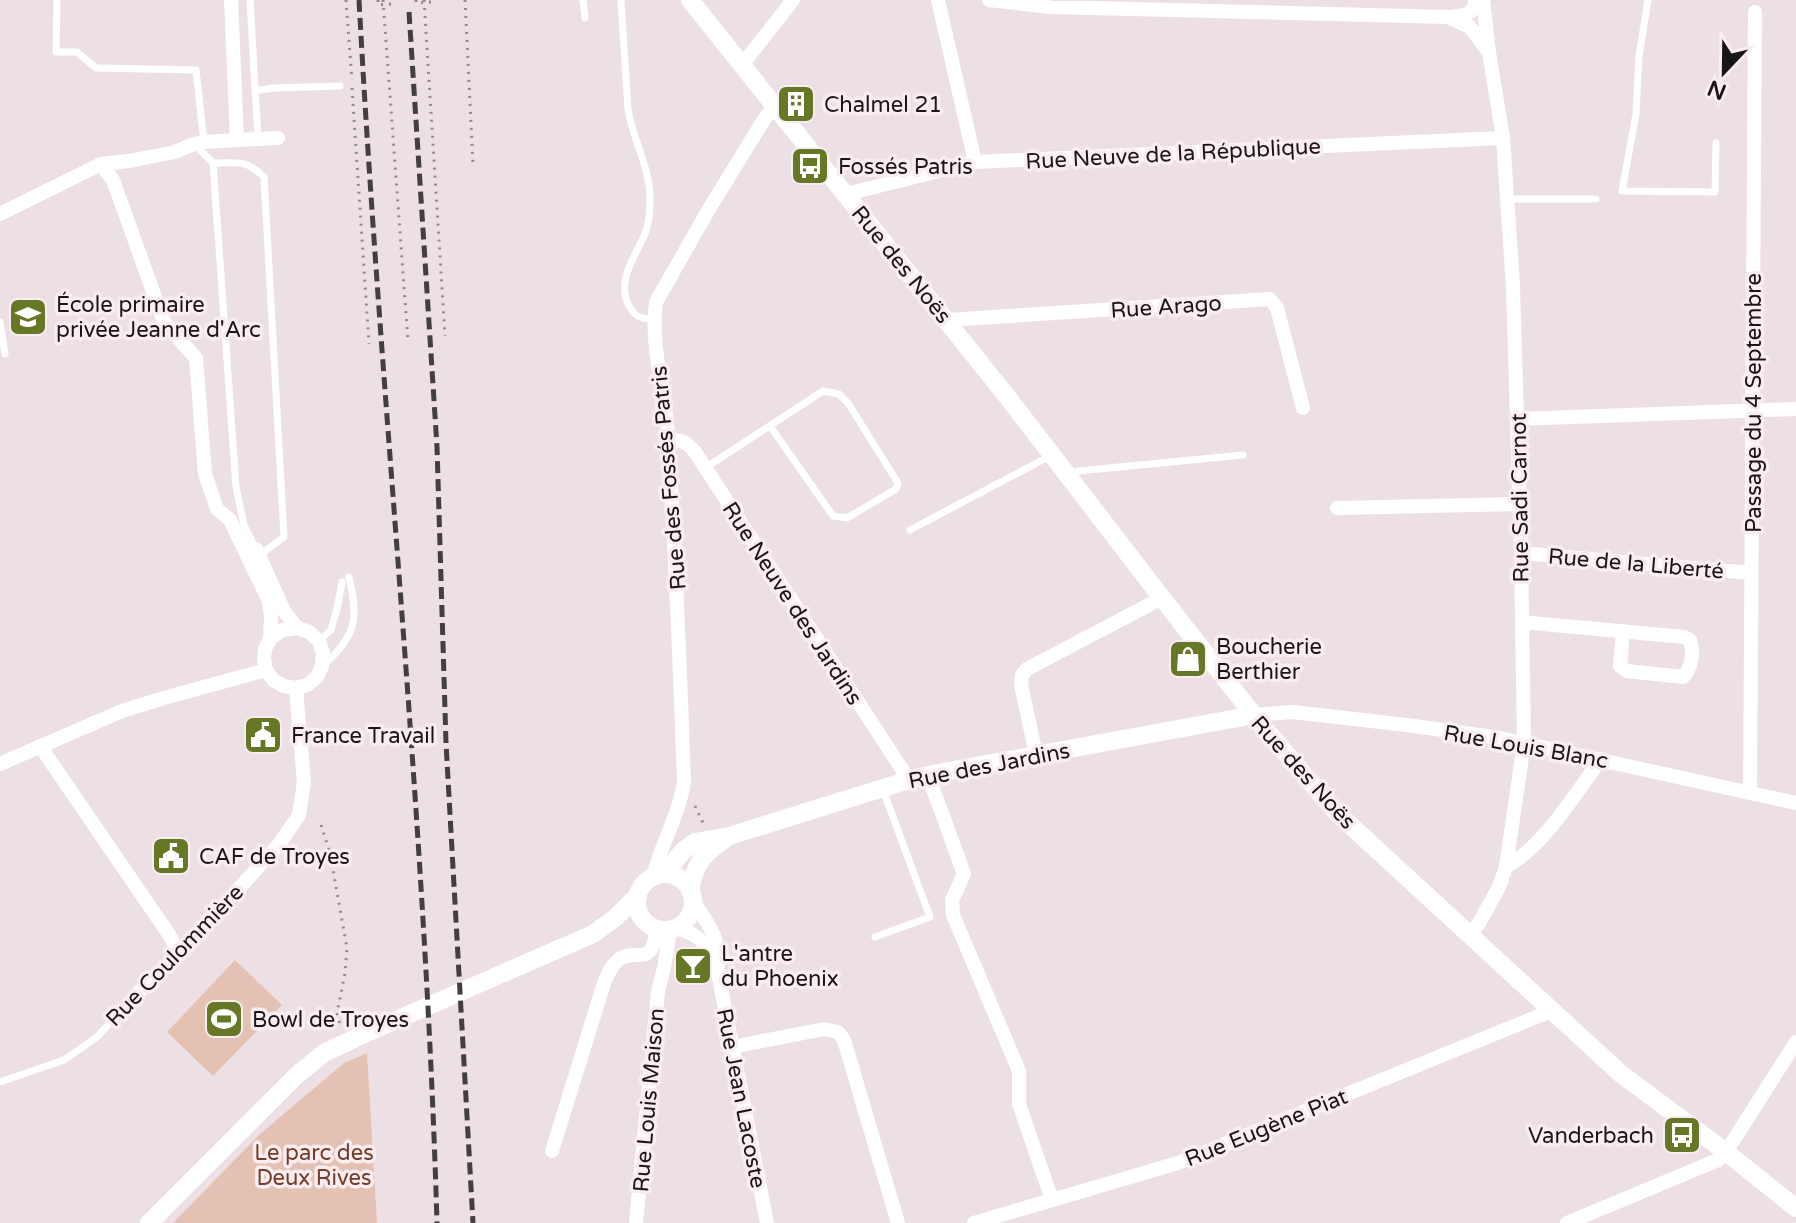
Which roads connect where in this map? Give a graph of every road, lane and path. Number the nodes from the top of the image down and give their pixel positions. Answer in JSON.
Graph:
{"nodes":[{"id":1,"x":57,"y":0,"type":"edge"},
{"id":2,"x":231,"y":0,"type":"edge"},
{"id":3,"x":250,"y":0,"type":"edge"},
{"id":4,"x":346,"y":0,"type":"edge"},
{"id":5,"x":378,"y":0,"type":"edge"},
{"id":6,"x":390,"y":0,"type":"edge"},
{"id":7,"x":416,"y":0,"type":"edge"},
{"id":8,"x":432,"y":0,"type":"edge"},
{"id":9,"x":465,"y":0,"type":"edge"},
{"id":10,"x":583,"y":0,"type":"edge"},
{"id":11,"x":621,"y":0,"type":"edge"},
{"id":12,"x":690,"y":0,"type":"edge"},
{"id":13,"x":793,"y":0,"type":"edge"},
{"id":14,"x":938,"y":0,"type":"edge"},
{"id":15,"x":989,"y":0,"type":"edge"},
{"id":16,"x":1475,"y":0,"type":"edge"},
{"id":17,"x":1483,"y":0,"type":"edge"},
{"id":18,"x":1648,"y":0,"type":"edge"},
{"id":19,"x":424,"y":1,"type":"edge"},
{"id":20,"x":384,"y":2,"type":"edge"},
{"id":21,"x":1196,"y":5,"type":"edge"},
{"id":22,"x":1755,"y":12,"type":"dead end"},
{"id":23,"x":1449,"y":17,"type":"junction"},
{"id":24,"x":585,"y":18,"type":"dead end"},
{"id":25,"x":1489,"y":52,"type":"junction"},
{"id":26,"x":742,"y":65,"type":"junction"},
{"id":27,"x":340,"y":86,"type":"dead end"},
{"id":28,"x":255,"y":91,"type":"junction"},
{"id":29,"x":774,"y":107,"type":"junction"},
{"id":30,"x":278,"y":138,"type":"dead end"},
{"id":31,"x":1503,"y":138,"type":"junction"},
{"id":32,"x":258,"y":139,"type":"junction"},
{"id":33,"x":237,"y":140,"type":"junction"},
{"id":34,"x":199,"y":143,"type":"junction"},
{"id":35,"x":1716,"y":143,"type":"dead end"},
{"id":36,"x":975,"y":162,"type":"junction"},
{"id":37,"x":213,"y":163,"type":"junction"},
{"id":38,"x":101,"y":164,"type":"junction"},
{"id":39,"x":473,"y":164,"type":"dead end"},
{"id":40,"x":846,"y":194,"type":"junction"},
{"id":41,"x":1508,"y":199,"type":"junction"},
{"id":42,"x":1596,"y":199,"type":"dead end"},
{"id":43,"x":0,"y":214,"type":"edge"},
{"id":44,"x":655,"y":320,"type":"junction"},
{"id":45,"x":947,"y":320,"type":"junction"},
{"id":46,"x":0,"y":322,"type":"edge"},
{"id":47,"x":445,"y":336,"type":"dead end"},
{"id":48,"x":408,"y":341,"type":"dead end"},
{"id":49,"x":369,"y":344,"type":"dead end"},
{"id":50,"x":5,"y":354,"type":"dead end"},
{"id":51,"x":1303,"y":408,"type":"dead end"},
{"id":52,"x":1796,"y":409,"type":"edge"},
{"id":53,"x":1753,"y":411,"type":"junction"},
{"id":54,"x":1518,"y":419,"type":"junction"},
{"id":55,"x":770,"y":426,"type":"junction"},
{"id":56,"x":668,"y":440,"type":"junction"},
{"id":57,"x":1052,"y":455,"type":"junction"},
{"id":58,"x":1243,"y":455,"type":"dead end"},
{"id":59,"x":705,"y":468,"type":"junction"},
{"id":60,"x":1068,"y":475,"type":"junction"},
{"id":61,"x":1520,"y":504,"type":"junction"},
{"id":62,"x":1337,"y":508,"type":"dead end"},
{"id":63,"x":910,"y":530,"type":"dead end"},
{"id":64,"x":1521,"y":553,"type":"junction"},
{"id":65,"x":255,"y":555,"type":"junction"},
{"id":66,"x":1751,"y":573,"type":"junction"},
{"id":67,"x":1162,"y":598,"type":"junction"},
{"id":68,"x":1522,"y":622,"type":"junction"},
{"id":69,"x":297,"y":628,"type":"junction"},
{"id":70,"x":1623,"y":631,"type":"junction"},
{"id":71,"x":270,"y":639,"type":"junction"},
{"id":72,"x":319,"y":641,"type":"junction"},
{"id":73,"x":322,"y":666,"type":"junction"},
{"id":74,"x":266,"y":670,"type":"junction"},
{"id":75,"x":296,"y":688,"type":"junction"},
{"id":76,"x":1254,"y":715,"type":"junction"},
{"id":77,"x":1524,"y":743,"type":"junction"},
{"id":78,"x":40,"y":746,"type":"junction"},
{"id":79,"x":1036,"y":755,"type":"junction"},
{"id":80,"x":1601,"y":759,"type":"junction"},
{"id":81,"x":0,"y":764,"type":"edge"},
{"id":82,"x":928,"y":775,"type":"junction"},
{"id":83,"x":909,"y":780,"type":"junction"},
{"id":84,"x":882,"y":788,"type":"junction"},
{"id":85,"x":1750,"y":793,"type":"junction"},
{"id":86,"x":694,"y":803,"type":"dead end"},
{"id":87,"x":1796,"y":803,"type":"edge"},
{"id":88,"x":321,"y":825,"type":"dead end"},
{"id":89,"x":708,"y":831,"type":"dead end"},
{"id":90,"x":729,"y":836,"type":"junction"},
{"id":91,"x":1506,"y":867,"type":"junction"},
{"id":92,"x":658,"y":876,"type":"junction"},
{"id":93,"x":638,"y":895,"type":"junction"},
{"id":94,"x":692,"y":896,"type":"junction"},
{"id":95,"x":663,"y":928,"type":"junction"},
{"id":96,"x":593,"y":934,"type":"junction"},
{"id":97,"x":1469,"y":934,"type":"junction"},
{"id":98,"x":875,"y":937,"type":"dead end"},
{"id":99,"x":179,"y":955,"type":"junction"},
{"id":100,"x":718,"y":973,"type":"junction"},
{"id":101,"x":139,"y":992,"type":"joint"},
{"id":102,"x":1551,"y":1011,"type":"junction"},
{"id":103,"x":342,"y":1032,"type":"dead end"},
{"id":104,"x":1796,"y":1042,"type":"edge"},
{"id":105,"x":732,"y":1047,"type":"junction"},
{"id":106,"x":0,"y":1082,"type":"edge"},
{"id":107,"x":552,"y":1151,"type":"dead end"},
{"id":108,"x":1726,"y":1152,"type":"junction"},
{"id":109,"x":1052,"y":1200,"type":"junction"},
{"id":110,"x":1796,"y":1208,"type":"edge"},
{"id":111,"x":149,"y":1223,"type":"edge"},
{"id":112,"x":636,"y":1223,"type":"edge"},
{"id":113,"x":767,"y":1223,"type":"edge"},
{"id":114,"x":898,"y":1223,"type":"edge"},
{"id":115,"x":974,"y":1223,"type":"edge"},
{"id":116,"x":1567,"y":1223,"type":"edge"}],
"edges":[{"from":1,"to":34,"type":"lane"},
{"from":2,"to":33,"type":"street"},
{"from":3,"to":28,"type":"lane"},
{"from":4,"to":49,"type":"path"},
{"from":5,"to":20,"type":"path"},
{"from":6,"to":20,"type":"path"},
{"from":7,"to":19,"type":"path"},
{"from":8,"to":19,"type":"path"},
{"from":9,"to":39,"type":"path"},
{"from":10,"to":24,"type":"lane"},
{"from":11,"to":44,"type":"lane"},
{"from":12,"to":26,"type":"street","name":"Rue des Noës"},
{"from":13,"to":26,"type":"street"},
{"from":14,"to":36,"type":"street"},
{"from":15,"to":21,"type":"street"},
{"from":16,"to":23,"type":"street"},
{"from":17,"to":25,"type":"street","name":"Rue Sadi Carnot"},
{"from":18,"to":35,"type":"lane"},
{"from":19,"to":47,"type":"path"},
{"from":20,"to":48,"type":"path"},
{"from":21,"to":23,"type":"street"},
{"from":22,"to":53,"type":"street","name":"Passage du 4 Septembre"},
{"from":23,"to":25,"type":"street"},
{"from":25,"to":31,"type":"street","name":"Rue Sadi Carnot"},
{"from":26,"to":29,"type":"street","name":"Rue des Noës"},
{"from":27,"to":28,"type":"lane"},
{"from":28,"to":32,"type":"lane"},
{"from":29,"to":40,"type":"street","name":"Rue des Noës"},
{"from":29,"to":44,"type":"street","name":"Rue des Fossés Patris"},
{"from":30,"to":32,"type":"street"},
{"from":31,"to":36,"type":"street","name":"Rue Neuve de la République"},
{"from":31,"to":41,"type":"street","name":"Rue Sadi Carnot"},
{"from":32,"to":33,"type":"street"},
{"from":33,"to":34,"type":"street"},
{"from":34,"to":37,"type":"lane"},
{"from":34,"to":38,"type":"street"},
{"from":36,"to":40,"type":"street","name":"Rue Neuve de la République"},
{"from":37,"to":65,"type":"lane"},
{"from":37,"to":65,"type":"lane"},
{"from":38,"to":43,"type":"street"},
{"from":38,"to":65,"type":"street"},
{"from":40,"to":45,"type":"street","name":"Rue des Noës"},
{"from":41,"to":42,"type":"lane"},
{"from":41,"to":54,"type":"street","name":"Rue Sadi Carnot"},
{"from":44,"to":56,"type":"street","name":"Rue des Fossés Patris"},
{"from":45,"to":51,"type":"street","name":"Rue Arago"},
{"from":45,"to":57,"type":"street","name":"Rue des Noës"},
{"from":46,"to":50,"type":"lane"},
{"from":52,"to":53,"type":"street"},
{"from":53,"to":54,"type":"street"},
{"from":53,"to":66,"type":"street","name":"Passage du 4 Septembre"},
{"from":54,"to":61,"type":"street","name":"Rue Sadi Carnot"},
{"from":55,"to":55,"type":"lane"},
{"from":55,"to":59,"type":"lane"},
{"from":56,"to":59,"type":"street","name":"Rue Neuve des Jardins"},
{"from":56,"to":92,"type":"street","name":"Rue des Fossés Patris"},
{"from":57,"to":60,"type":"street","name":"Rue des Noës"},
{"from":57,"to":63,"type":"lane"},
{"from":58,"to":60,"type":"lane"},
{"from":59,"to":83,"type":"street","name":"Rue Neuve des Jardins"},
{"from":60,"to":67,"type":"street","name":"Rue des Noës"},
{"from":61,"to":62,"type":"street"},
{"from":61,"to":64,"type":"street","name":"Rue Sadi Carnot"},
{"from":64,"to":66,"type":"street","name":"Rue de la Liberté"},
{"from":64,"to":68,"type":"street","name":"Rue Sadi Carnot"},
{"from":65,"to":69,"type":"street"},
{"from":65,"to":71,"type":"street"},
{"from":66,"to":85,"type":"street","name":"Passage du 4 Septembre"},
{"from":67,"to":76,"type":"street","name":"Rue des Noës"},
{"from":67,"to":79,"type":"street"},
{"from":68,"to":70,"type":"street"},
{"from":68,"to":77,"type":"street","name":"Rue Sadi Carnot"},
{"from":69,"to":71,"type":"street"},
{"from":69,"to":72,"type":"street"},
{"from":70,"to":70,"type":"street"},
{"from":71,"to":74,"type":"street"},
{"from":72,"to":73,"type":"street"},
{"from":72,"to":73,"type":"lane"},
{"from":73,"to":75,"type":"street"},
{"from":74,"to":75,"type":"street"},
{"from":74,"to":78,"type":"street"},
{"from":75,"to":99,"type":"street","name":"Rue Coulommière"},
{"from":76,"to":77,"type":"street","name":"Rue Louis Blanc"},
{"from":76,"to":79,"type":"street","name":"Rue des Jardins"},
{"from":76,"to":97,"type":"street","name":"Rue des Noës"},
{"from":77,"to":80,"type":"street","name":"Rue Louis Blanc"},
{"from":77,"to":91,"type":"street","name":"Rue Sadi Carnot"},
{"from":78,"to":81,"type":"street"},
{"from":78,"to":99,"type":"street"},
{"from":79,"to":82,"type":"street","name":"Rue des Jardins"},
{"from":80,"to":85,"type":"street","name":"Rue Louis Blanc"},
{"from":80,"to":91,"type":"street"},
{"from":82,"to":83,"type":"street","name":"Rue des Jardins"},
{"from":82,"to":109,"type":"street"},
{"from":83,"to":84,"type":"street","name":"Rue des Jardins"},
{"from":84,"to":90,"type":"street","name":"Rue des Jardins"},
{"from":84,"to":98,"type":"lane"},
{"from":85,"to":87,"type":"street","name":"Rue Louis Blanc"},
{"from":86,"to":89,"type":"path"},
{"from":88,"to":103,"type":"path"},
{"from":90,"to":92,"type":"street","name":"Rue des Jardins"},
{"from":90,"to":94,"type":"street","name":"Rue des Jardins"},
{"from":91,"to":97,"type":"street","name":"Rue Sadi Carnot"},
{"from":92,"to":93,"type":"street"},
{"from":92,"to":94,"type":"street"},
{"from":93,"to":95,"type":"street"},
{"from":93,"to":96,"type":"street"},
{"from":94,"to":95,"type":"street"},
{"from":94,"to":100,"type":"street","name":"Rue Jean Lacoste"},
{"from":95,"to":96,"type":"street"},
{"from":95,"to":100,"type":"street","name":"Rue Jean Lacoste"},
{"from":95,"to":107,"type":"street"},
{"from":95,"to":112,"type":"street","name":"Rue Louis Maison"},
{"from":96,"to":111,"type":"street"},
{"from":97,"to":102,"type":"street","name":"Rue des Noës"},
{"from":99,"to":101,"type":"street","name":"Rue Coulommière"},
{"from":100,"to":105,"type":"street","name":"Rue Jean Lacoste"},
{"from":101,"to":106,"type":"lane","name":"Rue Coulommière"},
{"from":102,"to":108,"type":"street","name":"Rue des Noës"},
{"from":102,"to":109,"type":"street","name":"Rue Eugène Piat"},
{"from":104,"to":108,"type":"street"},
{"from":105,"to":113,"type":"street","name":"Rue Jean Lacoste"},
{"from":105,"to":114,"type":"street"},
{"from":108,"to":110,"type":"street","name":"Rue des Noës"},
{"from":108,"to":116,"type":"street"},
{"from":109,"to":115,"type":"street","name":"Rue Eugène Piat"}]}
